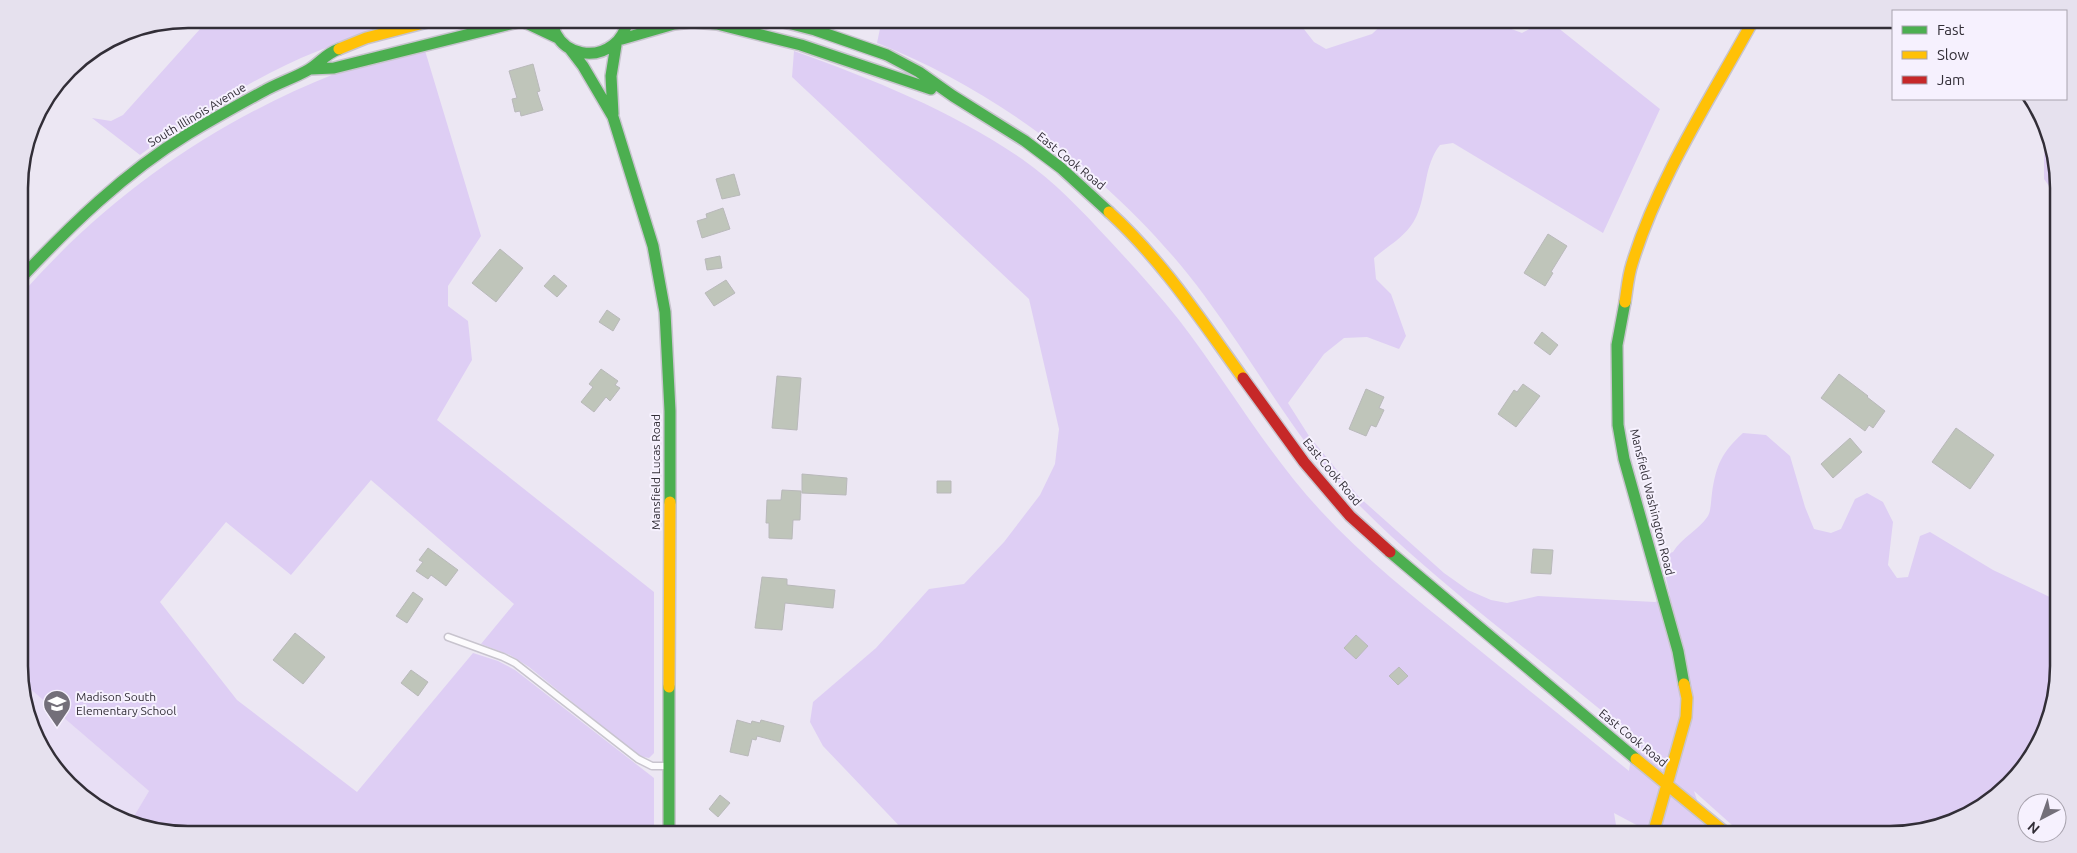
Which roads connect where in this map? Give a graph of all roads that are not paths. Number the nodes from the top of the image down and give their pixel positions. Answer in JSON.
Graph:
{"nodes":[{"id":1,"x":408,"y":27,"type":"edge"},
{"id":2,"x":498,"y":27,"type":"edge"},
{"id":3,"x":535,"y":27,"type":"edge"},
{"id":4,"x":553,"y":27,"type":"edge"},
{"id":5,"x":627,"y":27,"type":"edge"},
{"id":6,"x":663,"y":27,"type":"edge"},
{"id":7,"x":728,"y":27,"type":"edge"},
{"id":8,"x":802,"y":27,"type":"edge"},
{"id":9,"x":1750,"y":27,"type":"edge"},
{"id":10,"x":558,"y":38,"type":"junction"},
{"id":11,"x":619,"y":42,"type":"junction"},
{"id":12,"x":570,"y":49,"type":"junction"},
{"id":13,"x":310,"y":69,"type":"junction"},
{"id":14,"x":953,"y":96,"type":"junction"},
{"id":15,"x":613,"y":117,"type":"junction"},
{"id":16,"x":28,"y":271,"type":"edge"},
{"id":17,"x":448,"y":637,"type":"dead end"},
{"id":18,"x":669,"y":766,"type":"junction"},
{"id":19,"x":1668,"y":784,"type":"junction"},
{"id":20,"x":1656,"y":825,"type":"edge"},
{"id":21,"x":1717,"y":825,"type":"edge"},
{"id":22,"x":669,"y":826,"type":"edge"}],
"edges":[{"from":1,"to":13,"type":"main road","name":"South Illinois Avenue"},
{"from":2,"to":13,"type":"main road","name":"South Illinois Avenue"},
{"from":3,"to":10,"type":"main road","name":"South Illinois Avenue"},
{"from":4,"to":10,"type":"main road"},
{"from":5,"to":11,"type":"main road","name":"Mansfield Lucas Road"},
{"from":6,"to":11,"type":"main road","name":"East Cook Road"},
{"from":7,"to":14,"type":"main road","name":"East Cook Road"},
{"from":8,"to":14,"type":"main road","name":"East Cook Road"},
{"from":9,"to":19,"type":"main road","name":"Mansfield Washington Road"},
{"from":10,"to":12,"type":"main road","name":"Mansfield Lucas Road"},
{"from":11,"to":12,"type":"main road","name":"East Cook Road"},
{"from":11,"to":15,"type":"main road","name":"Mansfield Lucas Road"},
{"from":12,"to":15,"type":"main road","name":"Mansfield Lucas Road"},
{"from":13,"to":16,"type":"main road","name":"South Illinois Avenue"},
{"from":14,"to":19,"type":"main road","name":"East Cook Road"},
{"from":15,"to":18,"type":"main road","name":"Mansfield Lucas Road"},
{"from":17,"to":18,"type":"lane"},
{"from":18,"to":22,"type":"main road","name":"Mansfield Lucas Road"},
{"from":19,"to":20,"type":"main road","name":"Mansfield Washington Road"},
{"from":19,"to":21,"type":"main road","name":"East Cook Road"}]}
